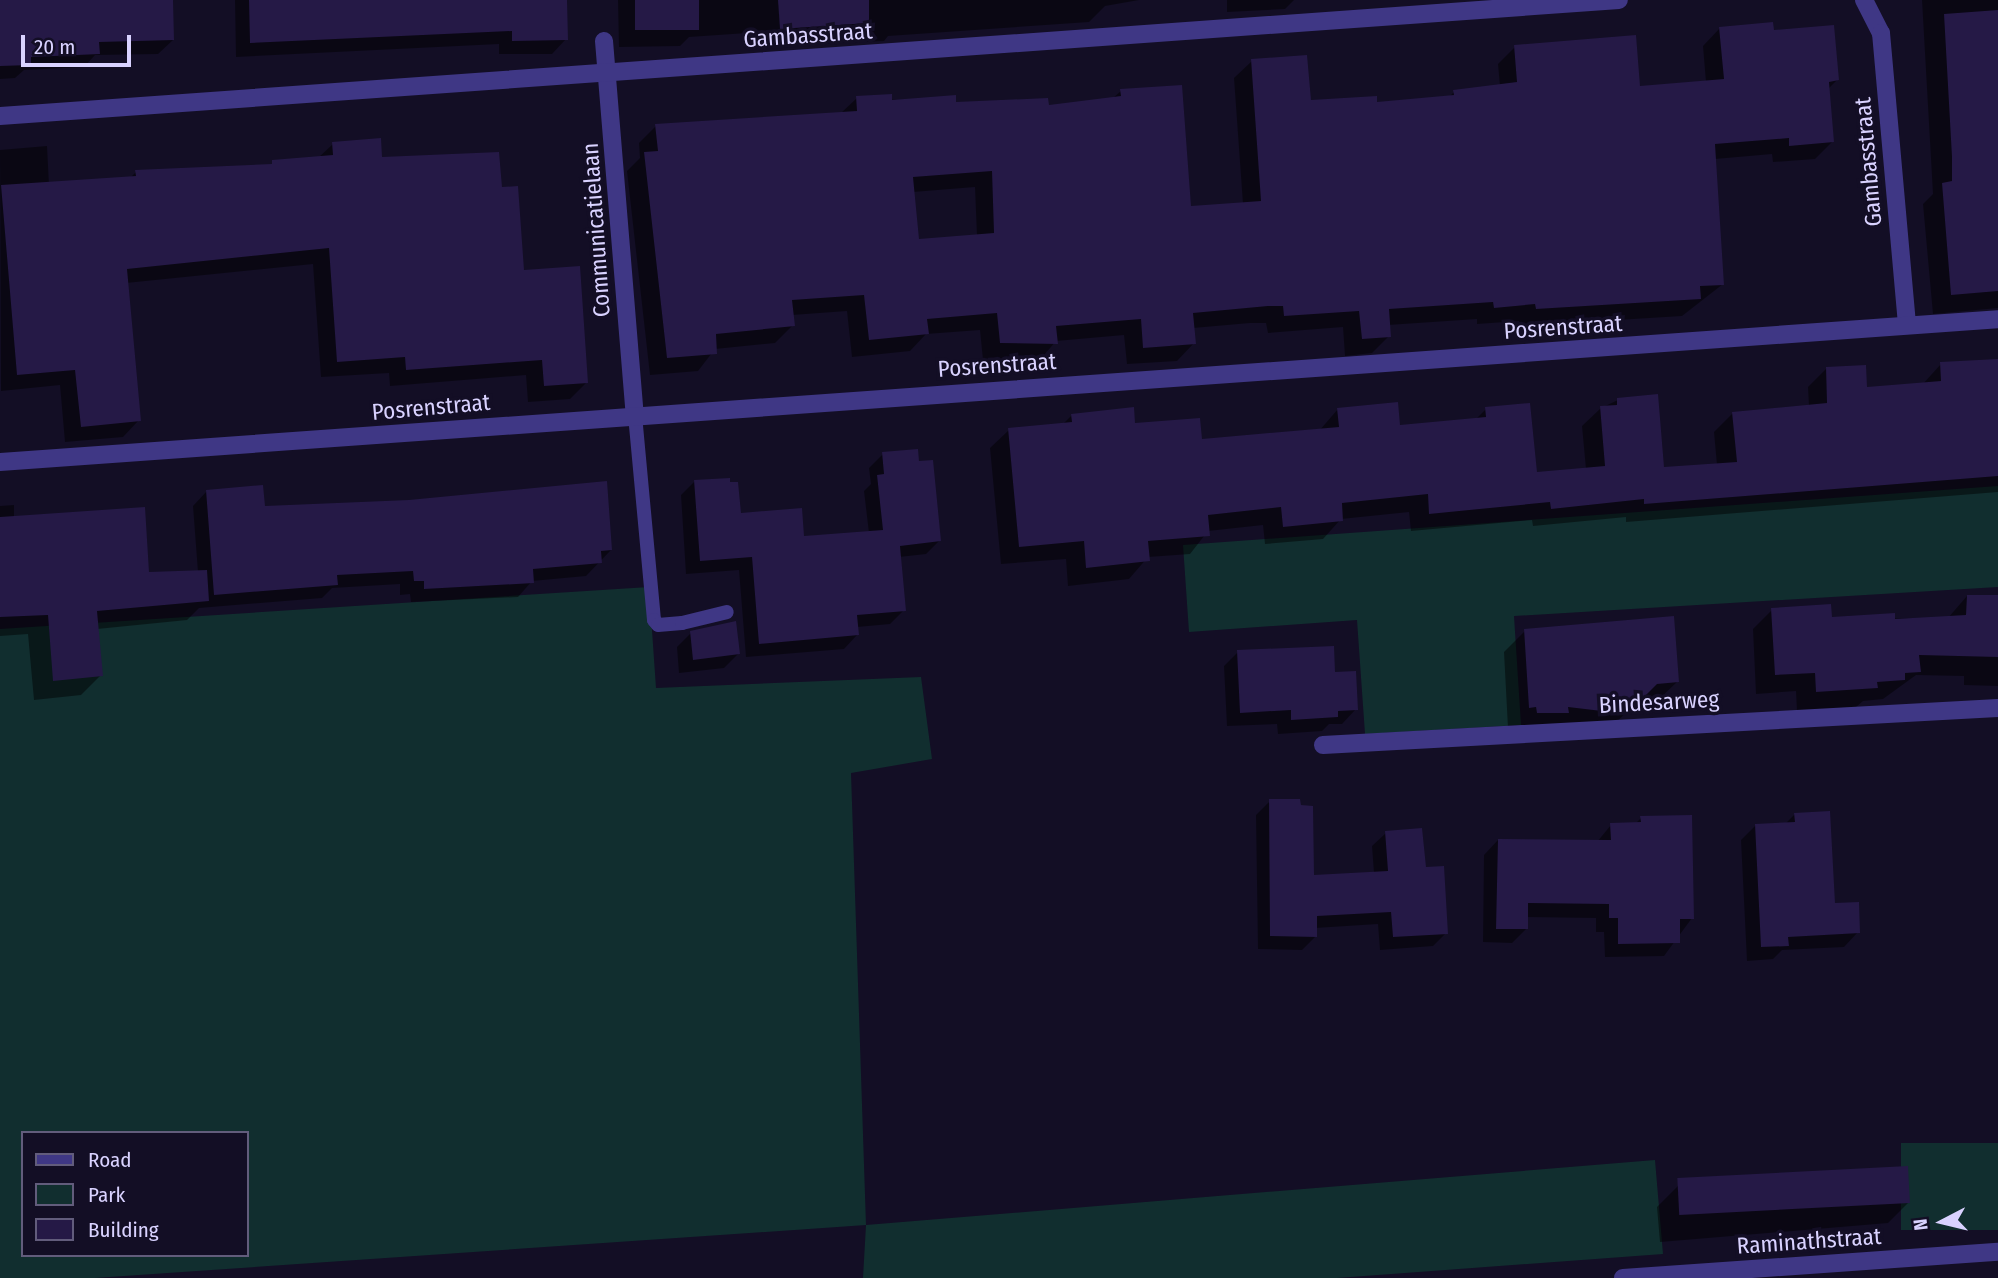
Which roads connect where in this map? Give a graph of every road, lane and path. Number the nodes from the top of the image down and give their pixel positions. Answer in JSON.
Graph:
{"nodes":[{"id":1,"x":1619,"y":0,"type":"edge"},
{"id":2,"x":1864,"y":0,"type":"edge"},
{"id":3,"x":604,"y":41,"type":"dead end"},
{"id":4,"x":608,"y":75,"type":"junction"},
{"id":5,"x":0,"y":116,"type":"edge"},
{"id":6,"x":1998,"y":319,"type":"edge"},
{"id":7,"x":1907,"y":324,"type":"junction"},
{"id":8,"x":635,"y":415,"type":"junction"},
{"id":9,"x":0,"y":462,"type":"edge"},
{"id":10,"x":727,"y":612,"type":"dead end"},
{"id":11,"x":1998,"y":708,"type":"edge"},
{"id":12,"x":1323,"y":745,"type":"dead end"},
{"id":13,"x":1998,"y":1252,"type":"edge"},
{"id":14,"x":1623,"y":1278,"type":"edge"}],
"edges":[{"from":1,"to":4,"type":"street","name":"Gambasstraat"},
{"from":2,"to":7,"type":"street","name":"Gambasstraat"},
{"from":3,"to":4,"type":"street","name":"Communicatielaan"},
{"from":4,"to":5,"type":"street","name":"Gambasstraat"},
{"from":4,"to":8,"type":"street","name":"Communicatielaan"},
{"from":6,"to":7,"type":"street","name":"Posrenstraat"},
{"from":7,"to":8,"type":"street","name":"Posrenstraat"},
{"from":8,"to":9,"type":"street","name":"Posrenstraat"},
{"from":8,"to":10,"type":"lane"},
{"from":11,"to":12,"type":"street","name":"Bindesarweg"},
{"from":13,"to":14,"type":"street","name":"Raminathstraat"}]}
